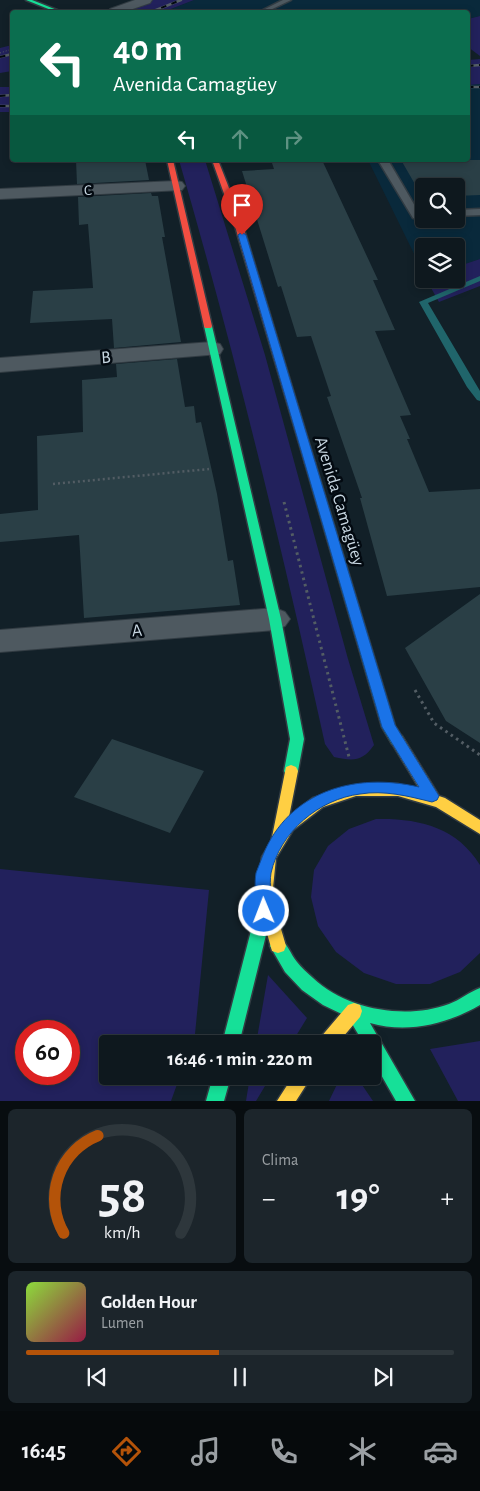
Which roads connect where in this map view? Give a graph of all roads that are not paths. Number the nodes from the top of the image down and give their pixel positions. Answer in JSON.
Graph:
{"nodes":[{"id":1,"x":28,"y":0,"type":"edge"},
{"id":2,"x":146,"y":0,"type":"edge"},
{"id":3,"x":288,"y":0,"type":"edge"},
{"id":4,"x":54,"y":10,"type":"edge"},
{"id":5,"x":119,"y":10,"type":"edge"},
{"id":6,"x":266,"y":10,"type":"edge"},
{"id":7,"x":170,"y":162,"type":"edge"},
{"id":8,"x":216,"y":162,"type":"edge"},
{"id":9,"x":384,"y":162,"type":"edge"},
{"id":10,"x":176,"y":186,"type":"junction"},
{"id":11,"x":0,"y":194,"type":"edge"},
{"id":12,"x":480,"y":212,"type":"edge"},
{"id":13,"x":465,"y":213,"type":"edge"},
{"id":14,"x":415,"y":214,"type":"edge"},
{"id":15,"x":212,"y":349,"type":"junction"},
{"id":16,"x":0,"y":364,"type":"edge"},
{"id":17,"x":274,"y":618,"type":"junction"},
{"id":18,"x":0,"y":641,"type":"edge"},
{"id":19,"x":432,"y":796,"type":"junction"},
{"id":20,"x":472,"y":808,"type":"dead end"},
{"id":21,"x":480,"y":828,"type":"edge"},
{"id":22,"x":277,"y":840,"type":"junction"},
{"id":23,"x":264,"y":911,"type":"junction"},
{"id":24,"x":480,"y":996,"type":"edge"},
{"id":25,"x":354,"y":1011,"type":"junction"},
{"id":26,"x":232,"y":1035,"type":"edge"},
{"id":27,"x":334,"y":1035,"type":"edge"},
{"id":28,"x":219,"y":1085,"type":"edge"},
{"id":29,"x":297,"y":1085,"type":"edge"},
{"id":30,"x":214,"y":1101,"type":"edge"},
{"id":31,"x":286,"y":1101,"type":"edge"},
{"id":32,"x":406,"y":1101,"type":"edge"}],
"edges":[{"from":1,"to":4,"type":"main road"},
{"from":2,"to":5,"type":"street"},
{"from":3,"to":6,"type":"lane"},
{"from":7,"to":10,"type":"main road"},
{"from":8,"to":19,"type":"main road","name":"Avenida Camagüey"},
{"from":9,"to":14,"type":"lane"},
{"from":10,"to":11,"type":"street","name":"C"},
{"from":10,"to":15,"type":"main road"},
{"from":12,"to":13,"type":"lane"},
{"from":15,"to":16,"type":"street","name":"B"},
{"from":15,"to":17,"type":"main road"},
{"from":17,"to":18,"type":"street","name":"A"},
{"from":17,"to":22,"type":"main road"},
{"from":19,"to":20,"type":"main road"},
{"from":19,"to":21,"type":"main road"},
{"from":19,"to":22,"type":"main road"},
{"from":22,"to":23,"type":"main road"},
{"from":23,"to":25,"type":"main road"},
{"from":23,"to":26,"type":"main road"},
{"from":24,"to":25,"type":"main road"},
{"from":25,"to":27,"type":"main road"},
{"from":25,"to":32,"type":"main road"},
{"from":28,"to":30,"type":"main road"},
{"from":29,"to":31,"type":"main road"}]}
